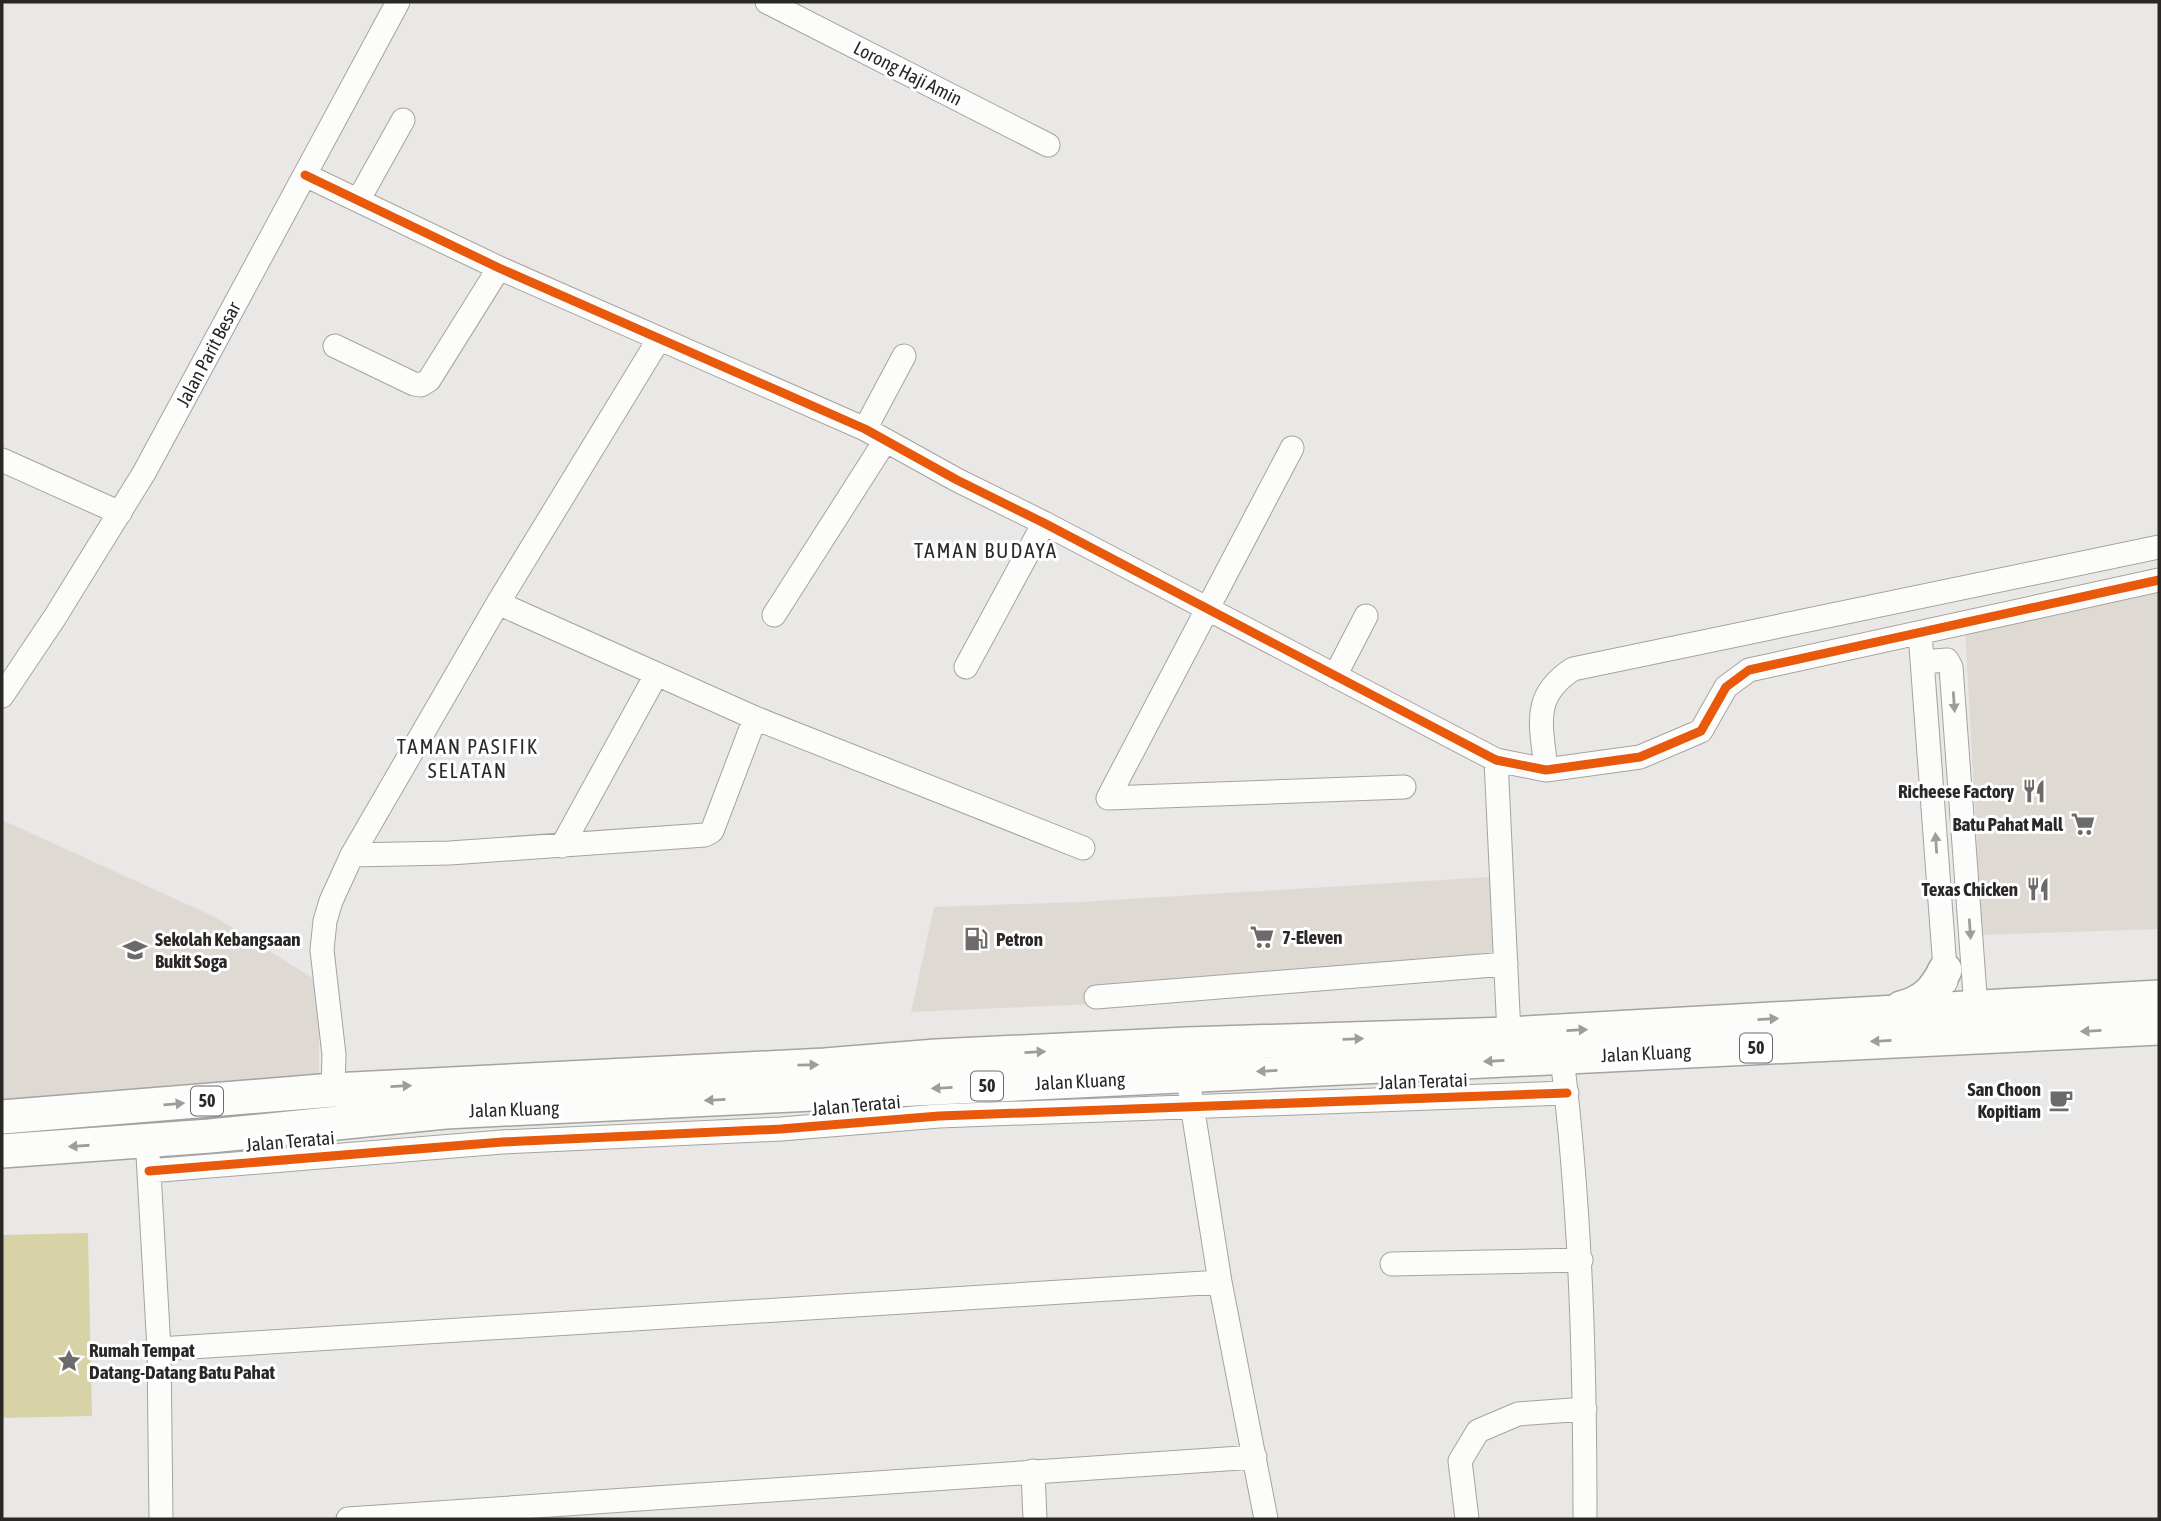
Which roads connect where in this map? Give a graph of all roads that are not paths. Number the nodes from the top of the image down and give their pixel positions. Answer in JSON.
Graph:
{"nodes":[{"id":1,"x":398,"y":2,"type":"edge"},
{"id":2,"x":767,"y":2,"type":"edge"},
{"id":3,"x":403,"y":120,"type":"dead end"},
{"id":4,"x":1048,"y":145,"type":"dead end"},
{"id":5,"x":305,"y":175,"type":"junction"},
{"id":6,"x":359,"y":199,"type":"junction"},
{"id":7,"x":499,"y":268,"type":"junction"},
{"id":8,"x":659,"y":339,"type":"junction"},
{"id":9,"x":335,"y":346,"type":"dead end"},
{"id":10,"x":904,"y":356,"type":"dead end"},
{"id":11,"x":865,"y":429,"type":"junction"},
{"id":12,"x":885,"y":441,"type":"junction"},
{"id":13,"x":1292,"y":448,"type":"dead end"},
{"id":14,"x":2,"y":460,"type":"edge"},
{"id":15,"x":110,"y":509,"type":"junction"},
{"id":16,"x":1044,"y":523,"type":"junction"},
{"id":17,"x":2159,"y":547,"type":"edge"},
{"id":18,"x":2159,"y":580,"type":"edge"},
{"id":19,"x":498,"y":603,"type":"junction"},
{"id":20,"x":1206,"y":610,"type":"junction"},
{"id":21,"x":774,"y":615,"type":"dead end"},
{"id":22,"x":1366,"y":616,"type":"dead end"},
{"id":23,"x":1920,"y":633,"type":"junction"},
{"id":24,"x":1923,"y":662,"type":"junction"},
{"id":25,"x":966,"y":667,"type":"dead end"},
{"id":26,"x":656,"y":675,"type":"junction"},
{"id":27,"x":1335,"y":676,"type":"junction"},
{"id":28,"x":2,"y":696,"type":"edge"},
{"id":29,"x":755,"y":718,"type":"junction"},
{"id":30,"x":1496,"y":760,"type":"junction"},
{"id":31,"x":1546,"y":770,"type":"junction"},
{"id":32,"x":1404,"y":787,"type":"dead end"},
{"id":33,"x":562,"y":845,"type":"junction"},
{"id":34,"x":1083,"y":848,"type":"dead end"},
{"id":35,"x":352,"y":855,"type":"junction"},
{"id":36,"x":1506,"y":964,"type":"junction"},
{"id":37,"x":1945,"y":970,"type":"junction"},
{"id":38,"x":1096,"y":997,"type":"dead end"},
{"id":39,"x":2159,"y":997,"type":"edge"},
{"id":40,"x":1881,"y":1013,"type":"junction"},
{"id":41,"x":1962,"y":1023,"type":"junction"},
{"id":42,"x":2159,"y":1028,"type":"edge"},
{"id":43,"x":1508,"y":1034,"type":"junction"},
{"id":44,"x":1562,"y":1058,"type":"junction"},
{"id":45,"x":1188,"y":1075,"type":"junction"},
{"id":46,"x":333,"y":1090,"type":"junction"},
{"id":47,"x":1567,"y":1093,"type":"junction"},
{"id":48,"x":1191,"y":1107,"type":"junction"},
{"id":49,"x":82,"y":1111,"type":"junction"},
{"id":50,"x":779,"y":1115,"type":"junction"},
{"id":51,"x":2,"y":1117,"type":"edge"},
{"id":52,"x":2,"y":1151,"type":"edge"},
{"id":53,"x":148,"y":1156,"type":"junction"},
{"id":54,"x":1581,"y":1260,"type":"junction"},
{"id":55,"x":1392,"y":1264,"type":"dead end"},
{"id":56,"x":1220,"y":1282,"type":"junction"},
{"id":57,"x":159,"y":1349,"type":"junction"},
{"id":58,"x":1585,"y":1409,"type":"junction"},
{"id":59,"x":1255,"y":1457,"type":"junction"},
{"id":60,"x":1033,"y":1471,"type":"junction"},
{"id":61,"x":161,"y":1519,"type":"edge"},
{"id":62,"x":348,"y":1519,"type":"edge"},
{"id":63,"x":1035,"y":1519,"type":"edge"},
{"id":64,"x":1266,"y":1519,"type":"edge"},
{"id":65,"x":1466,"y":1519,"type":"edge"},
{"id":66,"x":1584,"y":1519,"type":"edge"}],
"edges":[{"from":1,"to":5,"type":"street","name":"Jalan Parit Besar"},
{"from":2,"to":4,"type":"street","name":"Lorong Haji Amin"},
{"from":3,"to":6,"type":"street"},
{"from":5,"to":6,"type":"street"},
{"from":5,"to":15,"type":"street","name":"Jalan Parit Besar"},
{"from":6,"to":7,"type":"street"},
{"from":7,"to":8,"type":"street"},
{"from":7,"to":9,"type":"street"},
{"from":8,"to":11,"type":"street"},
{"from":8,"to":19,"type":"street"},
{"from":10,"to":11,"type":"street"},
{"from":11,"to":12,"type":"street"},
{"from":12,"to":16,"type":"street"},
{"from":12,"to":21,"type":"street"},
{"from":13,"to":20,"type":"street"},
{"from":14,"to":15,"type":"street"},
{"from":15,"to":28,"type":"street","name":"Jalan Parit Besar"},
{"from":16,"to":20,"type":"street"},
{"from":16,"to":25,"type":"street"},
{"from":17,"to":31,"type":"street"},
{"from":18,"to":23,"type":"street"},
{"from":19,"to":26,"type":"street"},
{"from":19,"to":35,"type":"street"},
{"from":20,"to":27,"type":"street"},
{"from":20,"to":32,"type":"street"},
{"from":22,"to":27,"type":"street"},
{"from":23,"to":24,"type":"street"},
{"from":23,"to":31,"type":"street"},
{"from":37,"to":24,"type":"street","one_way":true},
{"from":24,"to":41,"type":"street","one_way":true},
{"from":26,"to":29,"type":"street"},
{"from":26,"to":33,"type":"street"},
{"from":27,"to":30,"type":"street"},
{"from":29,"to":33,"type":"street"},
{"from":29,"to":34,"type":"street"},
{"from":30,"to":31,"type":"street"},
{"from":30,"to":36,"type":"street"},
{"from":33,"to":35,"type":"street"},
{"from":35,"to":46,"type":"street"},
{"from":36,"to":38,"type":"street"},
{"from":36,"to":43,"type":"street"},
{"from":37,"to":40,"type":"highway"},
{"from":37,"to":41,"type":"street"},
{"from":39,"to":41,"type":"highway","name":"Jalan Kluang","number":"50"},
{"from":40,"to":41,"type":"highway","name":"Jalan Kluang","number":"50"},
{"from":43,"to":40,"type":"highway","name":"Jalan Kluang","number":"50","one_way":true},
{"from":42,"to":41,"type":"highway","name":"Jalan Kluang","number":"50","one_way":true},
{"from":41,"to":44,"type":"highway","name":"Jalan Kluang","number":"50","one_way":true},
{"from":46,"to":43,"type":"highway","name":"Jalan Kluang","number":"50","one_way":true},
{"from":44,"to":45,"type":"highway","name":"Jalan Kluang","number":"50","one_way":true},
{"from":44,"to":47,"type":"street"},
{"from":45,"to":48,"type":"street"},
{"from":45,"to":50,"type":"highway","name":"Jalan Kluang","number":"50","one_way":true},
{"from":49,"to":46,"type":"highway","name":"Jalan Kluang","number":"50","one_way":true},
{"from":47,"to":48,"type":"street","name":"Jalan Teratai"},
{"from":47,"to":54,"type":"street"},
{"from":48,"to":50,"type":"street","name":"Jalan Teratai"},
{"from":48,"to":56,"type":"street"},
{"from":49,"to":51,"type":"highway","name":"Jalan Kluang","number":"50"},
{"from":49,"to":53,"type":"highway"},
{"from":50,"to":53,"type":"highway","name":"Jalan Kluang","number":"50"},
{"from":53,"to":52,"type":"highway","name":"Jalan Kluang","number":"50","one_way":true},
{"from":53,"to":57,"type":"street"},
{"from":54,"to":55,"type":"street"},
{"from":54,"to":58,"type":"street"},
{"from":56,"to":57,"type":"street"},
{"from":56,"to":59,"type":"street"},
{"from":57,"to":61,"type":"street"},
{"from":58,"to":65,"type":"street"},
{"from":58,"to":66,"type":"street"},
{"from":59,"to":60,"type":"street"},
{"from":59,"to":64,"type":"street"},
{"from":60,"to":62,"type":"street"},
{"from":60,"to":63,"type":"street"}]}
